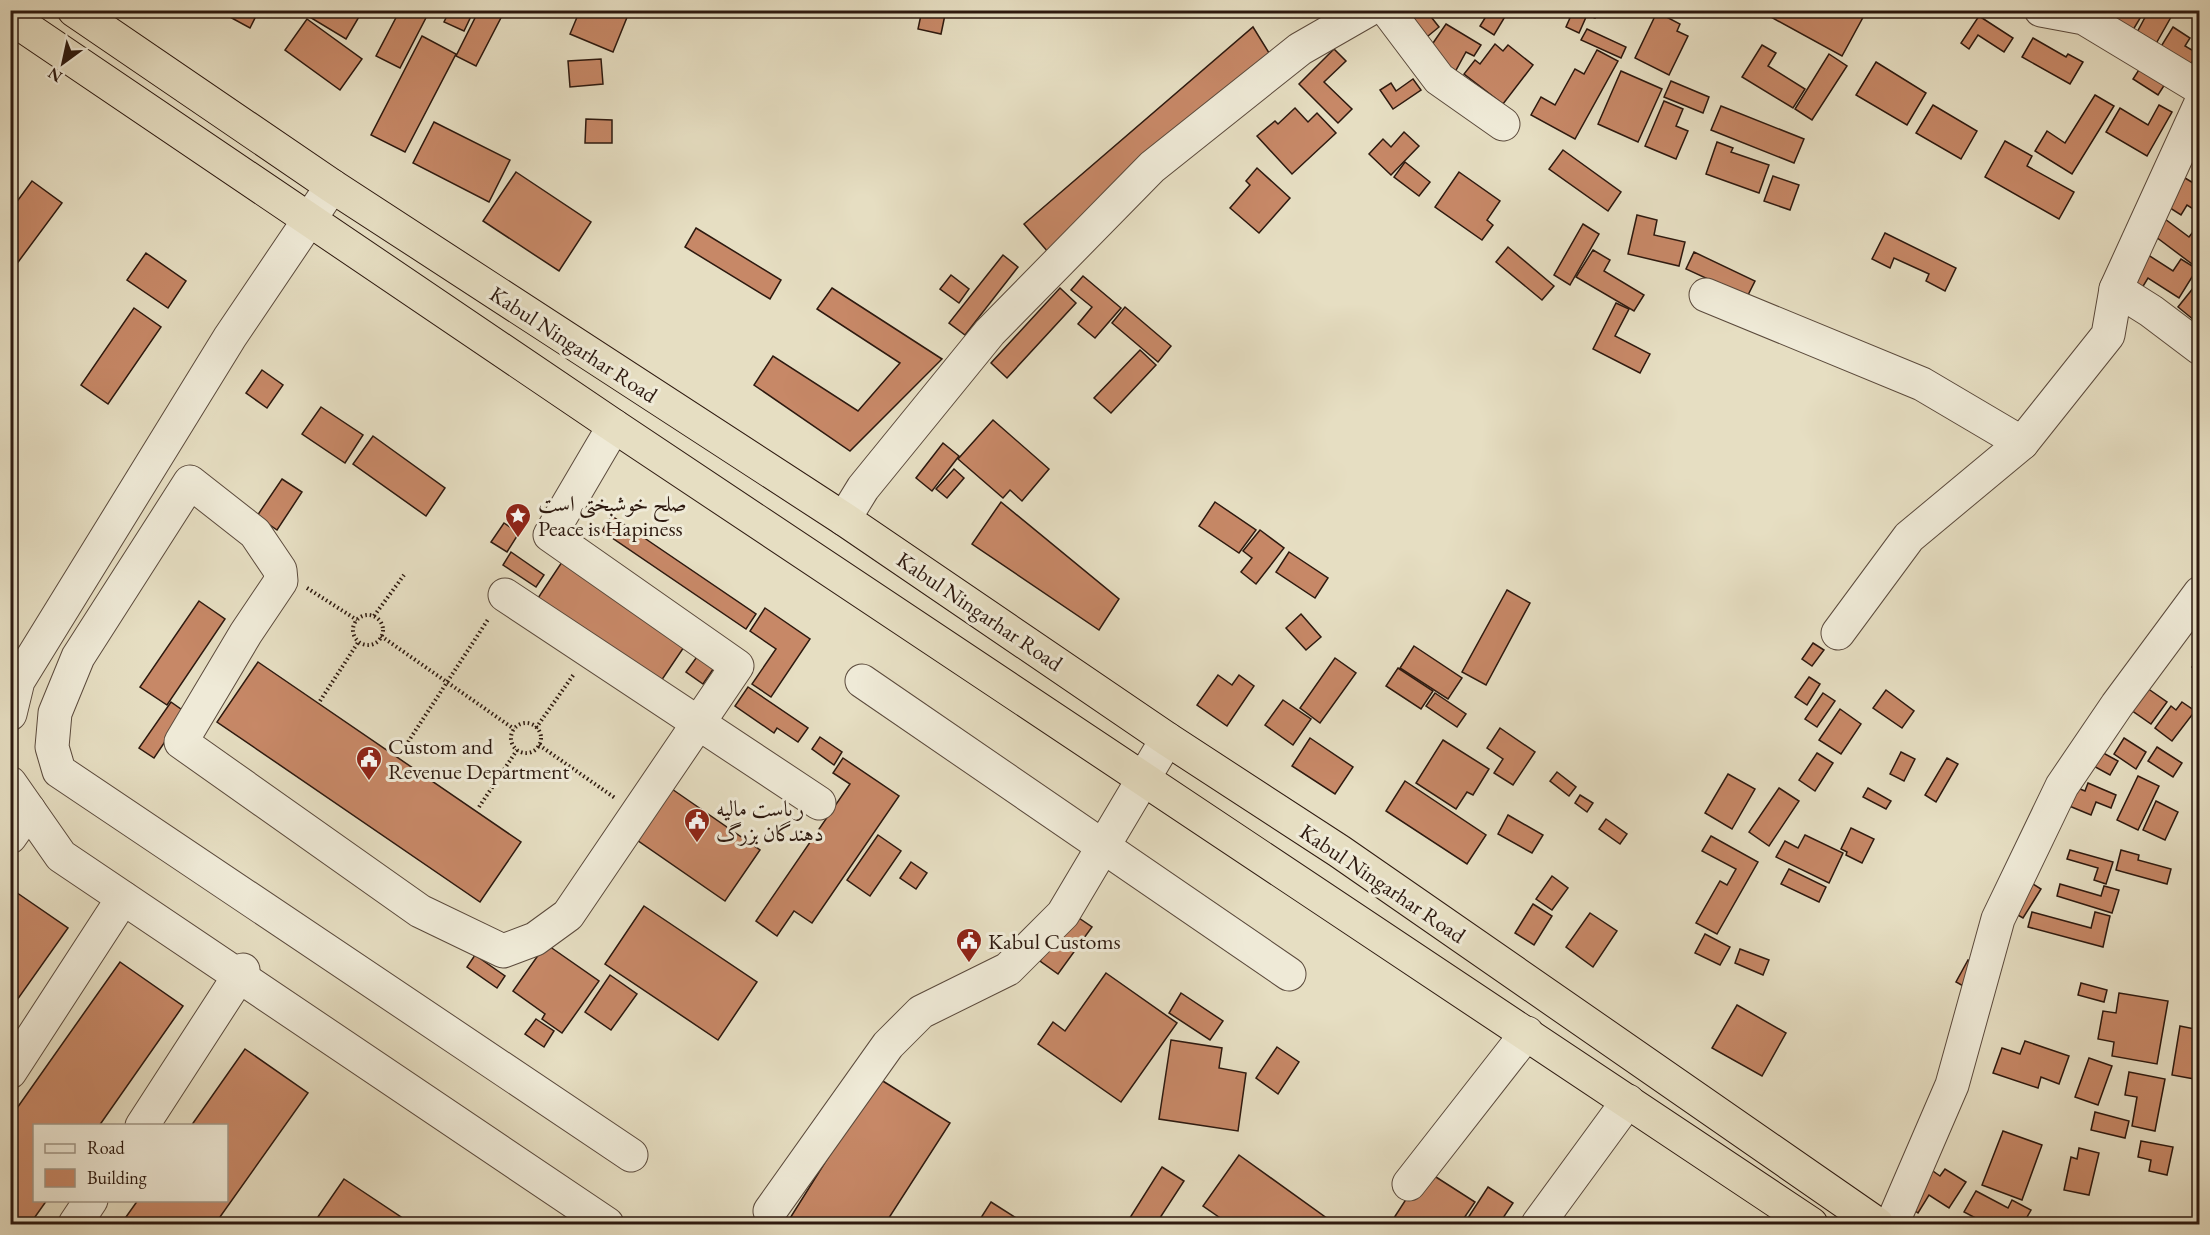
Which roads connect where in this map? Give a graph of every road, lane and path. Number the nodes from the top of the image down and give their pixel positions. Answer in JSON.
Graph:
{"nodes":[{"id":1,"x":74,"y":10,"type":"edge"},
{"id":2,"x":1368,"y":10,"type":"edge"},
{"id":3,"x":1387,"y":10,"type":"edge"},
{"id":4,"x":2041,"y":10,"type":"edge"},
{"id":5,"x":10,"y":17,"type":"edge"},
{"id":6,"x":2199,"y":88,"type":"edge"},
{"id":7,"x":2199,"y":105,"type":"edge"},
{"id":8,"x":1503,"y":124,"type":"dead end"},
{"id":9,"x":332,"y":186,"type":"junction"},
{"id":10,"x":310,"y":222,"type":"junction"},
{"id":11,"x":2116,"y":289,"type":"junction"},
{"id":12,"x":1706,"y":295,"type":"dead end"},
{"id":13,"x":2199,"y":348,"type":"edge"},
{"id":14,"x":614,"y":426,"type":"junction"},
{"id":15,"x":2022,"y":443,"type":"junction"},
{"id":16,"x":844,"y":519,"type":"junction"},
{"id":17,"x":280,"y":570,"type":"junction"},
{"id":18,"x":404,"y":575,"type":"dead end"},
{"id":19,"x":2199,"y":593,"type":"edge"},
{"id":20,"x":505,"y":595,"type":"joint"},
{"id":21,"x":374,"y":616,"type":"junction"},
{"id":22,"x":357,"y":620,"type":"junction"},
{"id":23,"x":1838,"y":633,"type":"dead end"},
{"id":24,"x":381,"y":636,"type":"junction"},
{"id":25,"x":359,"y":642,"type":"junction"},
{"id":26,"x":575,"y":673,"type":"dead end"},
{"id":27,"x":862,"y":681,"type":"dead end"},
{"id":28,"x":447,"y":682,"type":"junction"},
{"id":29,"x":320,"y":700,"type":"dead end"},
{"id":30,"x":10,"y":714,"type":"edge"},
{"id":31,"x":699,"y":723,"type":"junction"},
{"id":32,"x":536,"y":728,"type":"junction"},
{"id":33,"x":514,"y":729,"type":"junction"},
{"id":34,"x":1167,"y":739,"type":"junction"},
{"id":35,"x":408,"y":742,"type":"dead end"},
{"id":36,"x":539,"y":745,"type":"junction"},
{"id":37,"x":517,"y":750,"type":"junction"},
{"id":38,"x":1143,"y":779,"type":"junction"},
{"id":39,"x":10,"y":783,"type":"edge"},
{"id":40,"x":819,"y":803,"type":"dead end"},
{"id":41,"x":479,"y":807,"type":"dead end"},
{"id":42,"x":29,"y":810,"type":"junction"},
{"id":43,"x":637,"y":813,"type":"junction"},
{"id":44,"x":10,"y":837,"type":"edge"},
{"id":45,"x":1102,"y":846,"type":"junction"},
{"id":46,"x":123,"y":898,"type":"junction"},
{"id":47,"x":241,"y":973,"type":"junction"},
{"id":48,"x":1289,"y":974,"type":"dead end"},
{"id":49,"x":1527,"y":1033,"type":"junction"},
{"id":50,"x":10,"y":1072,"type":"edge"},
{"id":51,"x":1628,"y":1101,"type":"junction"},
{"id":52,"x":143,"y":1124,"type":"edge"},
{"id":53,"x":631,"y":1155,"type":"dead end"},
{"id":54,"x":1408,"y":1184,"type":"dead end"},
{"id":55,"x":90,"y":1202,"type":"edge"},
{"id":56,"x":770,"y":1211,"type":"dead end"},
{"id":57,"x":75,"y":1224,"type":"edge"},
{"id":58,"x":607,"y":1224,"type":"edge"},
{"id":59,"x":1538,"y":1224,"type":"edge"},
{"id":60,"x":1811,"y":1224,"type":"edge"},
{"id":61,"x":1877,"y":1224,"type":"edge"},
{"id":62,"x":1892,"y":1224,"type":"edge"}],
"edges":[{"from":1,"to":9,"type":"highway","name":"Kabul Ningarhar Road"},
{"from":2,"to":16,"type":"street"},
{"from":3,"to":8,"type":"street"},
{"from":4,"to":6,"type":"street"},
{"from":5,"to":10,"type":"highway","name":"Kabul Ningarhar Road"},
{"from":7,"to":11,"type":"street"},
{"from":9,"to":10,"type":"street"},
{"from":9,"to":16,"type":"highway","name":"Kabul Ningarhar Road"},
{"from":10,"to":14,"type":"highway","name":"Kabul Ningarhar Road"},
{"from":10,"to":30,"type":"street"},
{"from":11,"to":13,"type":"street"},
{"from":11,"to":15,"type":"street"},
{"from":12,"to":15,"type":"street"},
{"from":14,"to":31,"type":"street"},
{"from":14,"to":38,"type":"highway","name":"Kabul Ningarhar Road"},
{"from":15,"to":23,"type":"street"},
{"from":16,"to":34,"type":"highway","name":"Kabul Ningarhar Road"},
{"from":17,"to":22,"type":"path"},
{"from":17,"to":43,"type":"street"},
{"from":17,"to":53,"type":"street"},
{"from":18,"to":21,"type":"path"},
{"from":19,"to":62,"type":"street"},
{"from":20,"to":28,"type":"path"},
{"from":20,"to":31,"type":"street"},
{"from":21,"to":22,"type":"path"},
{"from":21,"to":24,"type":"path"},
{"from":22,"to":25,"type":"path"},
{"from":24,"to":25,"type":"path"},
{"from":24,"to":28,"type":"path"},
{"from":25,"to":29,"type":"path"},
{"from":26,"to":32,"type":"path"},
{"from":27,"to":45,"type":"street"},
{"from":28,"to":33,"type":"path"},
{"from":28,"to":35,"type":"path"},
{"from":31,"to":40,"type":"street"},
{"from":31,"to":43,"type":"street"},
{"from":32,"to":33,"type":"path"},
{"from":32,"to":36,"type":"path"},
{"from":33,"to":37,"type":"path"},
{"from":34,"to":38,"type":"street"},
{"from":34,"to":61,"type":"highway","name":"Kabul Ningarhar Road"},
{"from":36,"to":37,"type":"path"},
{"from":36,"to":43,"type":"path"},
{"from":37,"to":41,"type":"path"},
{"from":38,"to":45,"type":"street"},
{"from":38,"to":49,"type":"highway","name":"Kabul Ningarhar Road"},
{"from":39,"to":42,"type":"street"},
{"from":42,"to":44,"type":"street"},
{"from":42,"to":46,"type":"street"},
{"from":45,"to":48,"type":"street"},
{"from":45,"to":56,"type":"street"},
{"from":46,"to":47,"type":"street"},
{"from":46,"to":50,"type":"street"},
{"from":47,"to":52,"type":"street"},
{"from":47,"to":58,"type":"street"},
{"from":49,"to":51,"type":"highway","name":"Kabul Ningarhar Road"},
{"from":49,"to":54,"type":"street"},
{"from":51,"to":59,"type":"street"},
{"from":51,"to":60,"type":"highway","name":"Kabul Ningarhar Road"},
{"from":55,"to":57,"type":"street"}]}
